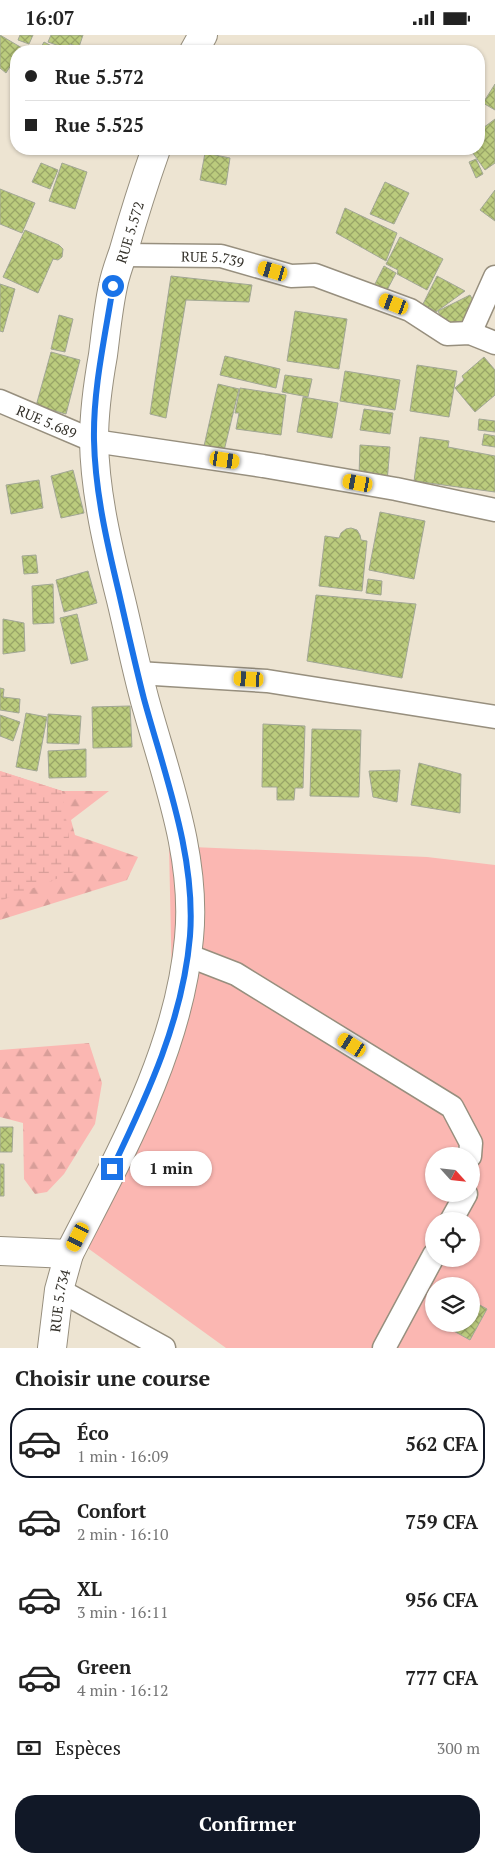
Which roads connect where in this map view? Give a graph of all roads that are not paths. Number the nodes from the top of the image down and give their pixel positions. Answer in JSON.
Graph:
{"nodes":[{"id":1,"x":154,"y":155,"type":"edge"},
{"id":2,"x":122,"y":255,"type":"junction"},
{"id":3,"x":495,"y":277,"type":"edge"},
{"id":4,"x":470,"y":333,"type":"junction"},
{"id":5,"x":495,"y":343,"type":"edge"},
{"id":6,"x":0,"y":401,"type":"edge"},
{"id":7,"x":94,"y":441,"type":"junction"},
{"id":8,"x":495,"y":510,"type":"edge"},
{"id":9,"x":138,"y":673,"type":"junction"},
{"id":10,"x":495,"y":717,"type":"edge"},
{"id":11,"x":187,"y":955,"type":"junction"},
{"id":12,"x":471,"y":1147,"type":"edge"},
{"id":13,"x":0,"y":1251,"type":"edge"},
{"id":14,"x":69,"y":1254,"type":"junction"},
{"id":15,"x":428,"y":1267,"type":"edge"},
{"id":16,"x":59,"y":1290,"type":"junction"},
{"id":17,"x":52,"y":1348,"type":"edge"},
{"id":18,"x":164,"y":1348,"type":"edge"},
{"id":19,"x":384,"y":1348,"type":"edge"}],
"edges":[{"from":1,"to":2,"type":"street","name":"RUE 5.572"},
{"from":2,"to":4,"type":"street","name":"RUE 5.739"},
{"from":2,"to":7,"type":"street","name":"RUE 5.572"},
{"from":3,"to":4,"type":"street"},
{"from":4,"to":5,"type":"street","name":"RUE 5.739"},
{"from":6,"to":7,"type":"street","name":"RUE 5.689"},
{"from":7,"to":8,"type":"street","name":"RUE 5.689"},
{"from":7,"to":9,"type":"street","name":"RUE 5.572"},
{"from":9,"to":10,"type":"street"},
{"from":9,"to":11,"type":"street","name":"RUE 5.734"},
{"from":11,"to":12,"type":"street"},
{"from":11,"to":14,"type":"street","name":"RUE 5.734"},
{"from":13,"to":14,"type":"street"},
{"from":14,"to":16,"type":"street","name":"RUE 5.734"},
{"from":15,"to":19,"type":"street"},
{"from":16,"to":17,"type":"street","name":"RUE 5.734"},
{"from":16,"to":18,"type":"street"}]}
